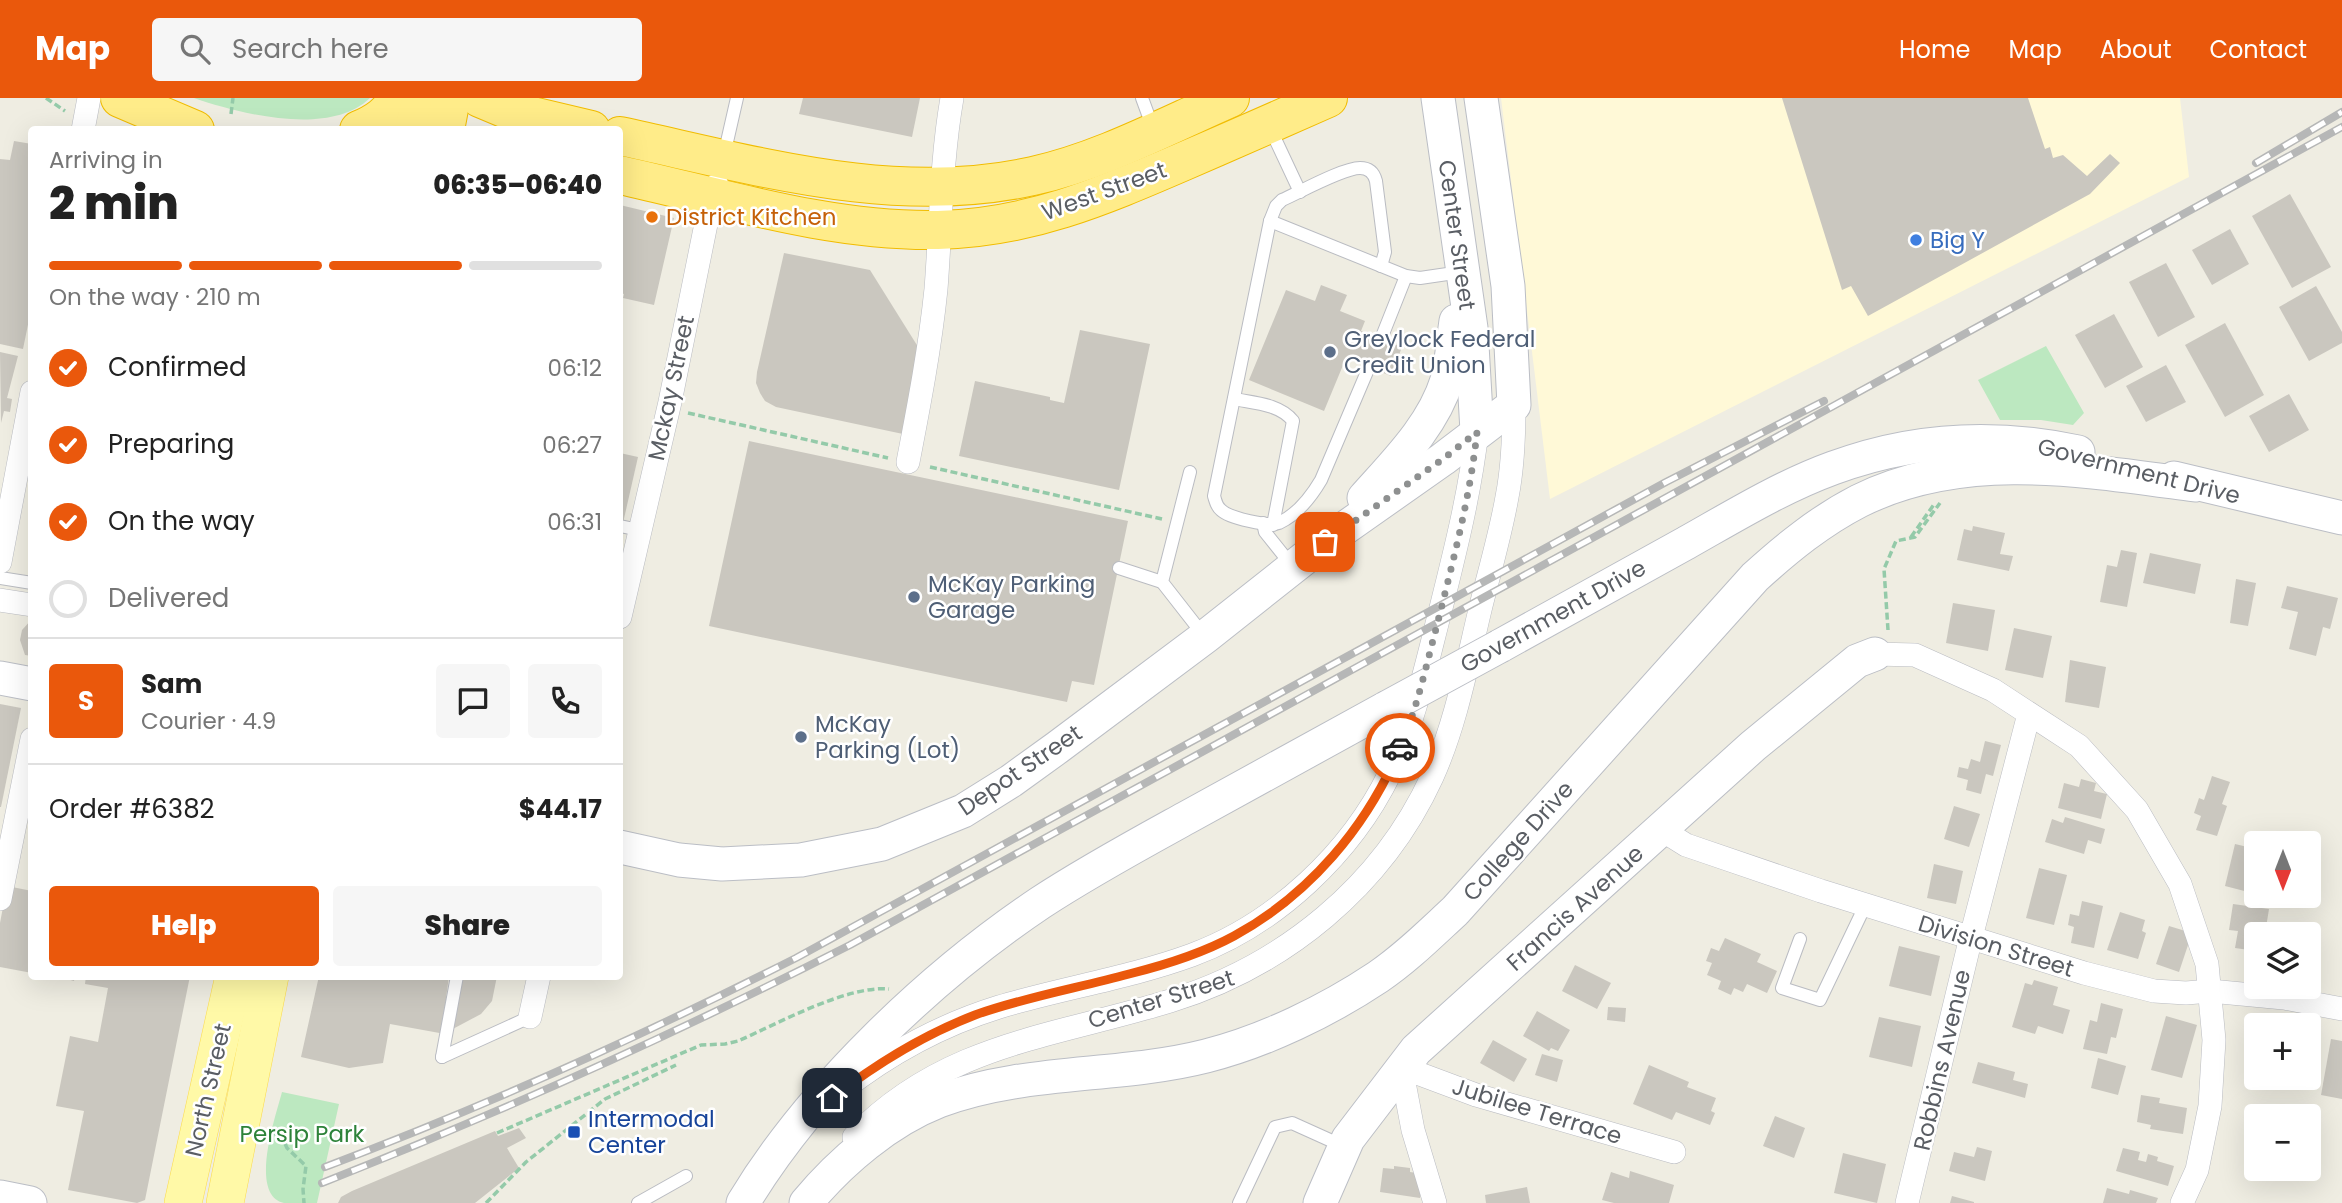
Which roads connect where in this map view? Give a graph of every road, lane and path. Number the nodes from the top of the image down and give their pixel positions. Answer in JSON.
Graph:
{"nodes":[{"id":1,"x":46,"y":98,"type":"edge"},
{"id":2,"x":89,"y":98,"type":"edge"},
{"id":3,"x":106,"y":98,"type":"edge"},
{"id":4,"x":120,"y":98,"type":"edge"},
{"id":5,"x":233,"y":98,"type":"edge"},
{"id":6,"x":422,"y":98,"type":"edge"},
{"id":7,"x":451,"y":98,"type":"edge"},
{"id":8,"x":480,"y":98,"type":"edge"},
{"id":9,"x":737,"y":98,"type":"edge"},
{"id":10,"x":952,"y":98,"type":"edge"},
{"id":11,"x":1230,"y":98,"type":"edge"},
{"id":12,"x":1328,"y":98,"type":"edge"},
{"id":13,"x":1438,"y":98,"type":"edge"},
{"id":14,"x":1481,"y":98,"type":"edge"},
{"id":15,"x":67,"y":112,"type":"dead end"},
{"id":16,"x":230,"y":114,"type":"dead end"},
{"id":17,"x":1148,"y":115,"type":"edge"},
{"id":18,"x":390,"y":118,"type":"edge"},
{"id":19,"x":1269,"y":124,"type":"junction"},
{"id":20,"x":84,"y":126,"type":"edge"},
{"id":21,"x":138,"y":126,"type":"edge"},
{"id":22,"x":186,"y":126,"type":"edge"},
{"id":23,"x":446,"y":126,"type":"edge"},
{"id":24,"x":574,"y":126,"type":"edge"},
{"id":25,"x":623,"y":137,"type":"edge"},
{"id":26,"x":724,"y":159,"type":"junction"},
{"id":27,"x":623,"y":176,"type":"edge"},
{"id":28,"x":942,"y":187,"type":"junction"},
{"id":29,"x":1300,"y":192,"type":"junction"},
{"id":30,"x":714,"y":196,"type":"junction"},
{"id":31,"x":1270,"y":221,"type":"junction"},
{"id":32,"x":940,"y":230,"type":"junction"},
{"id":33,"x":1381,"y":266,"type":"junction"},
{"id":34,"x":1462,"y":274,"type":"junction"},
{"id":35,"x":1406,"y":276,"type":"junction"},
{"id":36,"x":1381,"y":339,"type":"dead end"},
{"id":37,"x":1369,"y":367,"type":"dead end"},
{"id":38,"x":1234,"y":399,"type":"junction"},
{"id":39,"x":1514,"y":405,"type":"junction"},
{"id":40,"x":28,"y":407,"type":"edge"},
{"id":41,"x":685,"y":412,"type":"dead end"},
{"id":42,"x":1477,"y":432,"type":"junction"},
{"id":43,"x":908,"y":462,"type":"junction"},
{"id":44,"x":1189,"y":472,"type":"dead end"},
{"id":45,"x":2195,"y":485,"type":"junction"},
{"id":46,"x":6,"y":488,"type":"edge"},
{"id":47,"x":1943,"y":496,"type":"dead end"},
{"id":48,"x":2342,"y":518,"type":"edge"},
{"id":49,"x":1177,"y":523,"type":"junction"},
{"id":50,"x":1268,"y":524,"type":"junction"},
{"id":51,"x":629,"y":528,"type":"edge"},
{"id":52,"x":1325,"y":542,"type":"junction"},
{"id":53,"x":0,"y":562,"type":"edge"},
{"id":54,"x":1293,"y":567,"type":"junction"},
{"id":55,"x":1119,"y":568,"type":"dead end"},
{"id":56,"x":0,"y":578,"type":"edge"},
{"id":57,"x":28,"y":582,"type":"edge"},
{"id":58,"x":1162,"y":582,"type":"junction"},
{"id":59,"x":623,"y":587,"type":"edge"},
{"id":60,"x":0,"y":600,"type":"edge"},
{"id":61,"x":28,"y":604,"type":"edge"},
{"id":62,"x":1205,"y":637,"type":"junction"},
{"id":63,"x":1883,"y":654,"type":"junction"},
{"id":64,"x":0,"y":678,"type":"edge"},
{"id":65,"x":28,"y":683,"type":"edge"},
{"id":66,"x":2029,"y":714,"type":"junction"},
{"id":67,"x":28,"y":759,"type":"edge"},
{"id":68,"x":1662,"y":830,"type":"junction"},
{"id":69,"x":623,"y":848,"type":"edge"},
{"id":70,"x":0,"y":899,"type":"edge"},
{"id":71,"x":1865,"y":906,"type":"junction"},
{"id":72,"x":1971,"y":937,"type":"junction"},
{"id":73,"x":1800,"y":939,"type":"dead end"},
{"id":74,"x":233,"y":980,"type":"edge"},
{"id":75,"x":269,"y":980,"type":"edge"},
{"id":76,"x":456,"y":980,"type":"edge"},
{"id":77,"x":538,"y":980,"type":"edge"},
{"id":78,"x":2210,"y":991,"type":"junction"},
{"id":79,"x":897,"y":992,"type":"dead end"},
{"id":80,"x":2342,"y":1009,"type":"edge"},
{"id":81,"x":530,"y":1017,"type":"joint"},
{"id":82,"x":676,"y":1065,"type":"dead end"},
{"id":83,"x":1401,"y":1067,"type":"junction"},
{"id":84,"x":795,"y":1128,"type":"junction"},
{"id":85,"x":269,"y":1131,"type":"dead end"},
{"id":86,"x":496,"y":1133,"type":"dead end"},
{"id":87,"x":1345,"y":1147,"type":"junction"},
{"id":88,"x":1674,"y":1152,"type":"dead end"},
{"id":89,"x":686,"y":1177,"type":"dead end"},
{"id":90,"x":0,"y":1197,"type":"edge"},
{"id":91,"x":30,"y":1203,"type":"edge"},
{"id":92,"x":183,"y":1203,"type":"edge"},
{"id":93,"x":225,"y":1203,"type":"edge"},
{"id":94,"x":304,"y":1203,"type":"edge"},
{"id":95,"x":486,"y":1203,"type":"edge"},
{"id":96,"x":638,"y":1203,"type":"edge"},
{"id":97,"x":743,"y":1203,"type":"edge"},
{"id":98,"x":804,"y":1203,"type":"edge"},
{"id":99,"x":1239,"y":1203,"type":"edge"},
{"id":100,"x":1320,"y":1203,"type":"edge"},
{"id":101,"x":1435,"y":1203,"type":"edge"},
{"id":102,"x":1907,"y":1203,"type":"edge"},
{"id":103,"x":2182,"y":1203,"type":"edge"}],
"edges":[{"from":1,"to":15,"type":"path"},
{"from":2,"to":20,"type":"street"},
{"from":3,"to":21,"type":"main road"},
{"from":4,"to":22,"type":"highway"},
{"from":5,"to":16,"type":"path"},
{"from":6,"to":18,"type":"highway"},
{"from":7,"to":23,"type":"highway"},
{"from":8,"to":24,"type":"highway"},
{"from":9,"to":26,"type":"lane"},
{"from":10,"to":28,"type":"street"},
{"from":11,"to":17,"type":"highway","name":"West Street"},
{"from":12,"to":19,"type":"highway","name":"West Street"},
{"from":13,"to":34,"type":"street","name":"Center Street"},
{"from":14,"to":39,"type":"street","name":"Center Street"},
{"from":17,"to":28,"type":"highway","name":"West Street"},
{"from":19,"to":29,"type":"lane"},
{"from":19,"to":32,"type":"highway","name":"West Street"},
{"from":25,"to":26,"type":"highway","name":"West Street"},
{"from":26,"to":28,"type":"highway","name":"West Street"},
{"from":26,"to":30,"type":"street","name":"Mckay Street"},
{"from":27,"to":30,"type":"highway","name":"West Street"},
{"from":28,"to":32,"type":"street"},
{"from":29,"to":31,"type":"lane"},
{"from":29,"to":33,"type":"lane"},
{"from":30,"to":32,"type":"highway","name":"West Street"},
{"from":30,"to":51,"type":"street","name":"Mckay Street"},
{"from":31,"to":33,"type":"lane"},
{"from":31,"to":38,"type":"lane"},
{"from":32,"to":43,"type":"street"},
{"from":33,"to":35,"type":"lane"},
{"from":34,"to":35,"type":"lane"},
{"from":34,"to":42,"type":"street","name":"Center Street"},
{"from":34,"to":52,"type":"street","name":"Depot Street"},
{"from":35,"to":36,"type":"lane"},
{"from":37,"to":50,"type":"lane"},
{"from":38,"to":50,"type":"lane"},
{"from":38,"to":50,"type":"lane"},
{"from":39,"to":42,"type":"street","name":"Depot Street"},
{"from":39,"to":98,"type":"street","name":"Center Street"},
{"from":40,"to":46,"type":"street"},
{"from":41,"to":43,"type":"path"},
{"from":42,"to":52,"type":"street","name":"Depot Street"},
{"from":42,"to":84,"type":"street","name":"Center Street"},
{"from":43,"to":49,"type":"path"},
{"from":44,"to":49,"type":"lane"},
{"from":45,"to":48,"type":"street","name":"Government Drive"},
{"from":45,"to":84,"type":"street","name":"Government Drive","bridge":true},
{"from":45,"to":98,"type":"street","name":"College Drive"},
{"from":46,"to":53,"type":"street"},
{"from":47,"to":63,"type":"path"},
{"from":49,"to":58,"type":"lane"},
{"from":50,"to":54,"type":"lane"},
{"from":51,"to":59,"type":"street","name":"Mckay Street"},
{"from":52,"to":54,"type":"street","name":"Depot Street"},
{"from":54,"to":62,"type":"street","name":"Depot Street"},
{"from":55,"to":58,"type":"lane"},
{"from":56,"to":57,"type":"lane"},
{"from":58,"to":62,"type":"lane"},
{"from":60,"to":61,"type":"street"},
{"from":62,"to":69,"type":"street","name":"Depot Street"},
{"from":63,"to":66,"type":"street"},
{"from":63,"to":68,"type":"street","name":"Francis Avenue"},
{"from":64,"to":65,"type":"street"},
{"from":66,"to":72,"type":"street","name":"Robbins Avenue"},
{"from":66,"to":78,"type":"street"},
{"from":67,"to":70,"type":"street"},
{"from":68,"to":71,"type":"street","name":"Division Street"},
{"from":68,"to":83,"type":"street","name":"Francis Avenue"},
{"from":71,"to":72,"type":"street","name":"Division Street"},
{"from":71,"to":73,"type":"lane"},
{"from":72,"to":78,"type":"street","name":"Division Street"},
{"from":72,"to":102,"type":"street","name":"Robbins Avenue"},
{"from":74,"to":92,"type":"main road","name":"North Street"},
{"from":75,"to":93,"type":"main road","name":"North Street"},
{"from":76,"to":81,"type":"lane"},
{"from":77,"to":81,"type":"street"},
{"from":78,"to":80,"type":"street","name":"Division Street"},
{"from":78,"to":103,"type":"street"},
{"from":79,"to":86,"type":"path"},
{"from":82,"to":95,"type":"path"},
{"from":83,"to":87,"type":"street","name":"Francis Avenue"},
{"from":83,"to":88,"type":"street","name":"Jubilee Terrace"},
{"from":83,"to":101,"type":"street"},
{"from":84,"to":97,"type":"street","name":"Center Street"},
{"from":85,"to":94,"type":"path"},
{"from":87,"to":99,"type":"lane"},
{"from":87,"to":100,"type":"street","name":"Francis Avenue"},
{"from":89,"to":96,"type":"lane"},
{"from":90,"to":91,"type":"street"}]}
